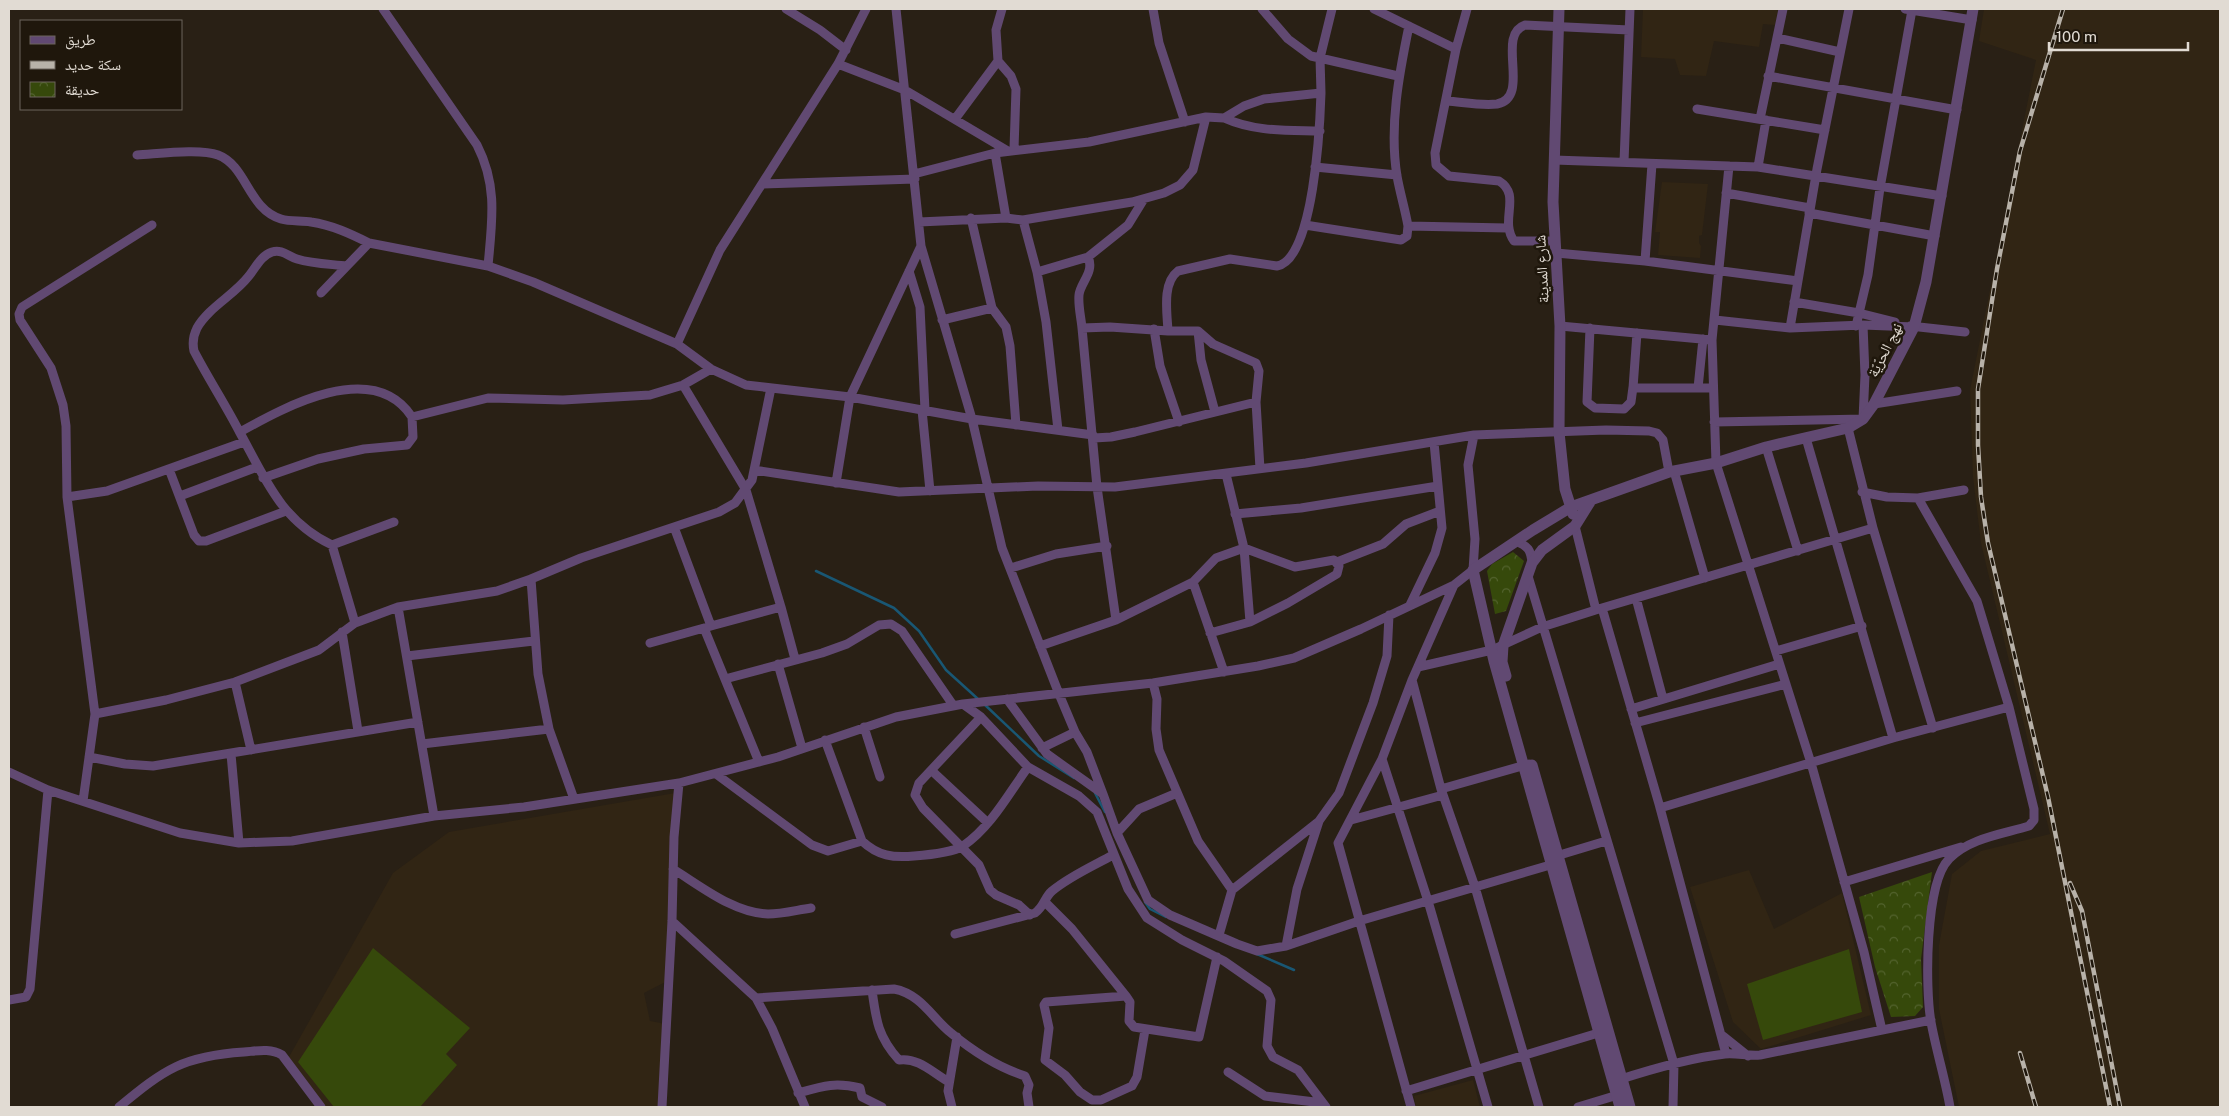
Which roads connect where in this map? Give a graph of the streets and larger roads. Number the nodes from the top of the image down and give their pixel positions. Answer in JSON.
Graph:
{"nodes":[{"id":1,"x":383,"y":9,"type":"edge"},
{"id":2,"x":786,"y":9,"type":"edge"},
{"id":3,"x":866,"y":9,"type":"edge"},
{"id":4,"x":896,"y":9,"type":"edge"},
{"id":5,"x":1002,"y":9,"type":"edge"},
{"id":6,"x":1153,"y":9,"type":"edge"},
{"id":7,"x":1262,"y":9,"type":"edge"},
{"id":8,"x":1332,"y":9,"type":"edge"},
{"id":9,"x":1374,"y":9,"type":"edge"},
{"id":10,"x":1467,"y":9,"type":"edge"},
{"id":11,"x":1559,"y":9,"type":"edge"},
{"id":12,"x":1630,"y":9,"type":"edge"},
{"id":13,"x":1783,"y":9,"type":"edge"},
{"id":14,"x":1849,"y":9,"type":"edge"},
{"id":15,"x":1908,"y":9,"type":"edge"},
{"id":16,"x":1972,"y":14,"type":"edge"},
{"id":17,"x":1558,"y":26,"type":"junction"},
{"id":18,"x":1412,"y":28,"type":"junction"},
{"id":19,"x":1629,"y":30,"type":"junction"},
{"id":20,"x":1777,"y":38,"type":"junction"},
{"id":21,"x":1456,"y":49,"type":"junction"},
{"id":22,"x":846,"y":50,"type":"junction"},
{"id":23,"x":1840,"y":52,"type":"junction"},
{"id":24,"x":1320,"y":58,"type":"junction"},
{"id":25,"x":998,"y":61,"type":"junction"},
{"id":26,"x":838,"y":64,"type":"junction"},
{"id":27,"x":1398,"y":76,"type":"junction"},
{"id":28,"x":1768,"y":76,"type":"junction"},
{"id":29,"x":1834,"y":88,"type":"junction"},
{"id":30,"x":905,"y":90,"type":"junction"},
{"id":31,"x":1321,"y":93,"type":"junction"},
{"id":32,"x":1896,"y":100,"type":"junction"},
{"id":33,"x":1447,"y":101,"type":"junction"},
{"id":34,"x":1697,"y":109,"type":"dead end"},
{"id":35,"x":1957,"y":110,"type":"junction"},
{"id":36,"x":1206,"y":117,"type":"junction"},
{"id":37,"x":1224,"y":118,"type":"junction"},
{"id":38,"x":955,"y":119,"type":"junction"},
{"id":39,"x":1763,"y":120,"type":"junction"},
{"id":40,"x":1185,"y":122,"type":"junction"},
{"id":41,"x":1825,"y":130,"type":"junction"},
{"id":42,"x":1320,"y":131,"type":"junction"},
{"id":43,"x":1011,"y":150,"type":"junction"},
{"id":44,"x":995,"y":153,"type":"junction"},
{"id":45,"x":137,"y":155,"type":"dead end"},
{"id":46,"x":1554,"y":160,"type":"junction"},
{"id":47,"x":1624,"y":162,"type":"junction"},
{"id":48,"x":1652,"y":164,"type":"junction"},
{"id":49,"x":1728,"y":166,"type":"junction"},
{"id":50,"x":1315,"y":167,"type":"junction"},
{"id":51,"x":1758,"y":167,"type":"junction"},
{"id":52,"x":1397,"y":175,"type":"junction"},
{"id":53,"x":915,"y":176,"type":"junction"},
{"id":54,"x":1815,"y":177,"type":"junction"},
{"id":55,"x":763,"y":184,"type":"junction"},
{"id":56,"x":1880,"y":188,"type":"junction"},
{"id":57,"x":1726,"y":193,"type":"junction"},
{"id":58,"x":1942,"y":196,"type":"junction"},
{"id":59,"x":1144,"y":198,"type":"junction"},
{"id":60,"x":1809,"y":211,"type":"junction"},
{"id":61,"x":971,"y":218,"type":"junction"},
{"id":62,"x":1006,"y":218,"type":"junction"},
{"id":63,"x":1023,"y":220,"type":"junction"},
{"id":64,"x":919,"y":222,"type":"junction"},
{"id":65,"x":1874,"y":224,"type":"junction"},
{"id":66,"x":152,"y":225,"type":"dead end"},
{"id":67,"x":1305,"y":225,"type":"junction"},
{"id":68,"x":1409,"y":226,"type":"junction"},
{"id":69,"x":1507,"y":228,"type":"junction"},
{"id":70,"x":1935,"y":236,"type":"junction"},
{"id":71,"x":1555,"y":240,"type":"junction"},
{"id":72,"x":369,"y":243,"type":"junction"},
{"id":73,"x":921,"y":246,"type":"junction"},
{"id":74,"x":1556,"y":253,"type":"junction"},
{"id":75,"x":1088,"y":257,"type":"junction"},
{"id":76,"x":1645,"y":261,"type":"junction"},
{"id":77,"x":346,"y":266,"type":"junction"},
{"id":78,"x":488,"y":266,"type":"junction"},
{"id":79,"x":1718,"y":270,"type":"junction"},
{"id":80,"x":909,"y":271,"type":"junction"},
{"id":81,"x":1037,"y":272,"type":"junction"},
{"id":82,"x":1798,"y":282,"type":"junction"},
{"id":83,"x":321,"y":293,"type":"dead end"},
{"id":84,"x":1794,"y":302,"type":"junction"},
{"id":85,"x":992,"y":308,"type":"junction"},
{"id":86,"x":1859,"y":313,"type":"junction"},
{"id":87,"x":942,"y":320,"type":"junction"},
{"id":88,"x":1715,"y":320,"type":"junction"},
{"id":89,"x":1860,"y":325,"type":"junction"},
{"id":90,"x":1560,"y":326,"type":"junction"},
{"id":91,"x":1914,"y":327,"type":"junction"},
{"id":92,"x":1082,"y":328,"type":"junction"},
{"id":93,"x":1590,"y":328,"type":"junction"},
{"id":94,"x":1790,"y":328,"type":"junction"},
{"id":95,"x":1154,"y":329,"type":"junction"},
{"id":96,"x":1168,"y":331,"type":"junction"},
{"id":97,"x":1198,"y":331,"type":"junction"},
{"id":98,"x":1965,"y":332,"type":"dead end"},
{"id":99,"x":1637,"y":333,"type":"junction"},
{"id":100,"x":1708,"y":340,"type":"junction"},
{"id":101,"x":677,"y":344,"type":"junction"},
{"id":102,"x":711,"y":370,"type":"junction"},
{"id":103,"x":684,"y":385,"type":"junction"},
{"id":104,"x":1633,"y":387,"type":"junction"},
{"id":105,"x":771,"y":388,"type":"junction"},
{"id":106,"x":1698,"y":388,"type":"junction"},
{"id":107,"x":1713,"y":388,"type":"junction"},
{"id":108,"x":1957,"y":391,"type":"dead end"},
{"id":109,"x":850,"y":397,"type":"junction"},
{"id":110,"x":1256,"y":402,"type":"junction"},
{"id":111,"x":1874,"y":404,"type":"junction"},
{"id":112,"x":923,"y":410,"type":"junction"},
{"id":113,"x":1215,"y":412,"type":"junction"},
{"id":114,"x":412,"y":417,"type":"junction"},
{"id":115,"x":972,"y":419,"type":"junction"},
{"id":116,"x":1863,"y":419,"type":"junction"},
{"id":117,"x":1179,"y":422,"type":"junction"},
{"id":118,"x":1714,"y":422,"type":"junction"},
{"id":119,"x":1016,"y":425,"type":"junction"},
{"id":120,"x":1848,"y":428,"type":"junction"},
{"id":121,"x":1058,"y":430,"type":"junction"},
{"id":122,"x":240,"y":432,"type":"junction"},
{"id":123,"x":1559,"y":432,"type":"junction"},
{"id":124,"x":1472,"y":435,"type":"junction"},
{"id":125,"x":1093,"y":436,"type":"junction"},
{"id":126,"x":1806,"y":438,"type":"junction"},
{"id":127,"x":244,"y":442,"type":"junction"},
{"id":128,"x":1437,"y":442,"type":"junction"},
{"id":129,"x":1766,"y":447,"type":"junction"},
{"id":130,"x":1716,"y":463,"type":"junction"},
{"id":131,"x":257,"y":468,"type":"junction"},
{"id":132,"x":169,"y":469,"type":"junction"},
{"id":133,"x":1260,"y":469,"type":"junction"},
{"id":134,"x":754,"y":470,"type":"junction"},
{"id":135,"x":1671,"y":472,"type":"junction"},
{"id":136,"x":1226,"y":474,"type":"junction"},
{"id":137,"x":263,"y":478,"type":"junction"},
{"id":138,"x":836,"y":483,"type":"junction"},
{"id":139,"x":1097,"y":486,"type":"junction"},
{"id":140,"x":1438,"y":486,"type":"junction"},
{"id":141,"x":988,"y":488,"type":"junction"},
{"id":142,"x":746,"y":490,"type":"junction"},
{"id":143,"x":1964,"y":490,"type":"dead end"},
{"id":144,"x":930,"y":491,"type":"junction"},
{"id":145,"x":1862,"y":492,"type":"junction"},
{"id":146,"x":180,"y":496,"type":"junction"},
{"id":147,"x":67,"y":497,"type":"junction"},
{"id":148,"x":1918,"y":498,"type":"junction"},
{"id":149,"x":1590,"y":502,"type":"junction"},
{"id":150,"x":1571,"y":508,"type":"junction"},
{"id":151,"x":286,"y":511,"type":"junction"},
{"id":152,"x":1440,"y":511,"type":"junction"},
{"id":153,"x":1236,"y":514,"type":"junction"},
{"id":154,"x":394,"y":522,"type":"dead end"},
{"id":155,"x":1575,"y":526,"type":"junction"},
{"id":156,"x":674,"y":527,"type":"junction"},
{"id":157,"x":1872,"y":528,"type":"junction"},
{"id":158,"x":1835,"y":539,"type":"junction"},
{"id":159,"x":1516,"y":541,"type":"junction"},
{"id":160,"x":332,"y":545,"type":"junction"},
{"id":161,"x":1107,"y":546,"type":"junction"},
{"id":162,"x":1244,"y":548,"type":"junction"},
{"id":163,"x":1798,"y":551,"type":"junction"},
{"id":164,"x":1337,"y":562,"type":"junction"},
{"id":165,"x":1532,"y":563,"type":"junction"},
{"id":166,"x":1749,"y":565,"type":"junction"},
{"id":167,"x":1011,"y":568,"type":"junction"},
{"id":168,"x":1473,"y":570,"type":"junction"},
{"id":169,"x":1528,"y":576,"type":"junction"},
{"id":170,"x":1705,"y":578,"type":"junction"},
{"id":171,"x":531,"y":579,"type":"junction"},
{"id":172,"x":1193,"y":582,"type":"junction"},
{"id":173,"x":1454,"y":585,"type":"junction"},
{"id":174,"x":1636,"y":598,"type":"junction"},
{"id":175,"x":1413,"y":604,"type":"junction"},
{"id":176,"x":398,"y":607,"type":"junction"},
{"id":177,"x":781,"y":607,"type":"junction"},
{"id":178,"x":1599,"y":609,"type":"junction"},
{"id":179,"x":1389,"y":615,"type":"junction"},
{"id":180,"x":1116,"y":620,"type":"junction"},
{"id":181,"x":1250,"y":622,"type":"junction"},
{"id":182,"x":356,"y":623,"type":"junction"},
{"id":183,"x":1862,"y":626,"type":"junction"},
{"id":184,"x":708,"y":627,"type":"junction"},
{"id":185,"x":1542,"y":627,"type":"junction"},
{"id":186,"x":342,"y":632,"type":"junction"},
{"id":187,"x":1210,"y":633,"type":"junction"},
{"id":188,"x":534,"y":641,"type":"junction"},
{"id":189,"x":650,"y":643,"type":"dead end"},
{"id":190,"x":1040,"y":646,"type":"junction"},
{"id":191,"x":1503,"y":646,"type":"junction"},
{"id":192,"x":1492,"y":650,"type":"junction"},
{"id":193,"x":1776,"y":651,"type":"junction"},
{"id":194,"x":407,"y":656,"type":"junction"},
{"id":195,"x":795,"y":659,"type":"junction"},
{"id":196,"x":778,"y":664,"type":"junction"},
{"id":197,"x":1780,"y":664,"type":"junction"},
{"id":198,"x":1418,"y":667,"type":"junction"},
{"id":199,"x":1224,"y":672,"type":"junction"},
{"id":200,"x":726,"y":680,"type":"junction"},
{"id":201,"x":1412,"y":680,"type":"junction"},
{"id":202,"x":235,"y":682,"type":"junction"},
{"id":203,"x":1153,"y":683,"type":"junction"},
{"id":204,"x":1786,"y":684,"type":"junction"},
{"id":205,"x":1710,"y":685,"type":"junction"},
{"id":206,"x":1059,"y":694,"type":"junction"},
{"id":207,"x":1004,"y":699,"type":"junction"},
{"id":208,"x":1664,"y":699,"type":"junction"},
{"id":209,"x":1716,"y":702,"type":"junction"},
{"id":210,"x":963,"y":704,"type":"junction"},
{"id":211,"x":953,"y":705,"type":"junction"},
{"id":212,"x":2009,"y":707,"type":"junction"},
{"id":213,"x":1631,"y":709,"type":"junction"},
{"id":214,"x":95,"y":714,"type":"junction"},
{"id":215,"x":980,"y":717,"type":"junction"},
{"id":216,"x":418,"y":722,"type":"junction"},
{"id":217,"x":1635,"y":723,"type":"junction"},
{"id":218,"x":864,"y":727,"type":"junction"},
{"id":219,"x":1933,"y":728,"type":"junction"},
{"id":220,"x":549,"y":729,"type":"junction"},
{"id":221,"x":358,"y":731,"type":"junction"},
{"id":222,"x":1075,"y":732,"type":"junction"},
{"id":223,"x":1893,"y":738,"type":"junction"},
{"id":224,"x":826,"y":740,"type":"junction"},
{"id":225,"x":422,"y":744,"type":"junction"},
{"id":226,"x":802,"y":748,"type":"junction"},
{"id":227,"x":1042,"y":748,"type":"junction"},
{"id":228,"x":251,"y":750,"type":"junction"},
{"id":229,"x":231,"y":754,"type":"junction"},
{"id":230,"x":89,"y":756,"type":"junction"},
{"id":231,"x":1382,"y":759,"type":"junction"},
{"id":232,"x":759,"y":762,"type":"junction"},
{"id":233,"x":1811,"y":763,"type":"junction"},
{"id":234,"x":1527,"y":764,"type":"junction"},
{"id":235,"x":1028,"y":767,"type":"junction"},
{"id":236,"x":931,"y":770,"type":"junction"},
{"id":237,"x":9,"y":772,"type":"edge"},
{"id":238,"x":716,"y":774,"type":"junction"},
{"id":239,"x":880,"y":777,"type":"dead end"},
{"id":240,"x":679,"y":783,"type":"junction"},
{"id":241,"x":48,"y":790,"type":"junction"},
{"id":242,"x":1442,"y":792,"type":"junction"},
{"id":243,"x":1178,"y":793,"type":"junction"},
{"id":244,"x":1103,"y":794,"type":"junction"},
{"id":245,"x":574,"y":799,"type":"junction"},
{"id":246,"x":83,"y":801,"type":"junction"},
{"id":247,"x":1399,"y":808,"type":"junction"},
{"id":248,"x":1660,"y":808,"type":"junction"},
{"id":249,"x":434,"y":816,"type":"junction"},
{"id":250,"x":1351,"y":820,"type":"junction"},
{"id":251,"x":1319,"y":821,"type":"junction"},
{"id":252,"x":988,"y":823,"type":"junction"},
{"id":253,"x":1117,"y":833,"type":"junction"},
{"id":254,"x":862,"y":841,"type":"junction"},
{"id":255,"x":1606,"y":841,"type":"junction"},
{"id":256,"x":239,"y":843,"type":"junction"},
{"id":257,"x":1966,"y":845,"type":"junction"},
{"id":258,"x":962,"y":847,"type":"junction"},
{"id":259,"x":1114,"y":854,"type":"junction"},
{"id":260,"x":1555,"y":860,"type":"junction"},
{"id":261,"x":673,"y":869,"type":"junction"},
{"id":262,"x":1844,"y":882,"type":"junction"},
{"id":263,"x":1475,"y":887,"type":"junction"},
{"id":264,"x":1232,"y":890,"type":"junction"},
{"id":265,"x":1428,"y":901,"type":"junction"},
{"id":266,"x":1045,"y":902,"type":"junction"},
{"id":267,"x":811,"y":908,"type":"dead end"},
{"id":268,"x":1030,"y":915,"type":"junction"},
{"id":269,"x":672,"y":921,"type":"junction"},
{"id":270,"x":1359,"y":921,"type":"junction"},
{"id":271,"x":954,"y":934,"type":"dead end"},
{"id":272,"x":1219,"y":935,"type":"junction"},
{"id":273,"x":1286,"y":946,"type":"junction"},
{"id":274,"x":1217,"y":957,"type":"junction"},
{"id":275,"x":872,"y":990,"type":"junction"},
{"id":276,"x":1126,"y":996,"type":"junction"},
{"id":277,"x":756,"y":998,"type":"junction"},
{"id":278,"x":9,"y":1000,"type":"edge"},
{"id":279,"x":1931,"y":1020,"type":"junction"},
{"id":280,"x":1145,"y":1030,"type":"junction"},
{"id":281,"x":1882,"y":1030,"type":"junction"},
{"id":282,"x":1602,"y":1031,"type":"junction"},
{"id":283,"x":1723,"y":1036,"type":"junction"},
{"id":284,"x":956,"y":1037,"type":"junction"},
{"id":285,"x":1726,"y":1054,"type":"junction"},
{"id":286,"x":1748,"y":1056,"type":"junction"},
{"id":287,"x":1524,"y":1057,"type":"junction"},
{"id":288,"x":1674,"y":1064,"type":"junction"},
{"id":289,"x":1476,"y":1070,"type":"junction"},
{"id":290,"x":1228,"y":1072,"type":"dead end"},
{"id":291,"x":1617,"y":1080,"type":"junction"},
{"id":292,"x":949,"y":1082,"type":"junction"},
{"id":293,"x":1406,"y":1091,"type":"junction"},
{"id":294,"x":798,"y":1093,"type":"junction"},
{"id":295,"x":1621,"y":1093,"type":"junction"},
{"id":296,"x":1325,"y":1105,"type":"edge"},
{"id":297,"x":119,"y":1107,"type":"edge"},
{"id":298,"x":321,"y":1107,"type":"edge"},
{"id":299,"x":662,"y":1107,"type":"edge"},
{"id":300,"x":805,"y":1107,"type":"edge"},
{"id":301,"x":882,"y":1107,"type":"edge"},
{"id":302,"x":952,"y":1107,"type":"edge"},
{"id":303,"x":1029,"y":1107,"type":"edge"},
{"id":304,"x":1411,"y":1107,"type":"edge"},
{"id":305,"x":1488,"y":1107,"type":"edge"},
{"id":306,"x":1539,"y":1107,"type":"edge"},
{"id":307,"x":1578,"y":1107,"type":"edge"},
{"id":308,"x":1620,"y":1107,"type":"edge"},
{"id":309,"x":1630,"y":1107,"type":"edge"},
{"id":310,"x":1673,"y":1107,"type":"edge"},
{"id":311,"x":1950,"y":1107,"type":"edge"}],
"edges":[{"from":1,"to":78,"type":"street"},
{"from":2,"to":22,"type":"street"},
{"from":3,"to":22,"type":"street"},
{"from":4,"to":30,"type":"street"},
{"from":5,"to":25,"type":"street"},
{"from":6,"to":40,"type":"street"},
{"from":7,"to":24,"type":"street"},
{"from":8,"to":24,"type":"street"},
{"from":9,"to":18,"type":"street"},
{"from":10,"to":21,"type":"street"},
{"from":11,"to":17,"type":"street","name":"شارع المدينة"},
{"from":12,"to":19,"type":"street"},
{"from":13,"to":20,"type":"street"},
{"from":14,"to":23,"type":"street"},
{"from":15,"to":16,"type":"street"},
{"from":15,"to":32,"type":"street"},
{"from":16,"to":35,"type":"street","name":"نهج الحرّيّة"},
{"from":17,"to":19,"type":"street"},
{"from":17,"to":33,"type":"street"},
{"from":17,"to":46,"type":"street","name":"شارع المدينة"},
{"from":18,"to":21,"type":"street"},
{"from":18,"to":27,"type":"street"},
{"from":19,"to":47,"type":"street"},
{"from":20,"to":23,"type":"street"},
{"from":20,"to":28,"type":"street"},
{"from":21,"to":33,"type":"street"},
{"from":22,"to":26,"type":"street"},
{"from":23,"to":29,"type":"street"},
{"from":24,"to":27,"type":"street"},
{"from":24,"to":31,"type":"street"},
{"from":25,"to":38,"type":"street"},
{"from":25,"to":43,"type":"street"},
{"from":26,"to":30,"type":"street"},
{"from":26,"to":55,"type":"street"},
{"from":27,"to":52,"type":"street"},
{"from":28,"to":29,"type":"street"},
{"from":28,"to":39,"type":"street"},
{"from":29,"to":32,"type":"street"},
{"from":29,"to":41,"type":"street"},
{"from":30,"to":38,"type":"street"},
{"from":30,"to":53,"type":"street"},
{"from":31,"to":37,"type":"street"},
{"from":31,"to":42,"type":"street"},
{"from":32,"to":35,"type":"street"},
{"from":32,"to":56,"type":"street"},
{"from":33,"to":69,"type":"street"},
{"from":34,"to":39,"type":"street"},
{"from":35,"to":58,"type":"street","name":"نهج الحرّيّة"},
{"from":36,"to":37,"type":"street"},
{"from":36,"to":40,"type":"street"},
{"from":36,"to":59,"type":"street"},
{"from":37,"to":42,"type":"street"},
{"from":38,"to":43,"type":"street"},
{"from":39,"to":41,"type":"street"},
{"from":39,"to":51,"type":"street"},
{"from":40,"to":43,"type":"street"},
{"from":41,"to":54,"type":"street"},
{"from":42,"to":50,"type":"street"},
{"from":43,"to":44,"type":"street"},
{"from":44,"to":53,"type":"street"},
{"from":44,"to":62,"type":"street"},
{"from":45,"to":72,"type":"street"},
{"from":46,"to":47,"type":"street"},
{"from":46,"to":71,"type":"street","name":"شارع المدينة"},
{"from":47,"to":48,"type":"street"},
{"from":48,"to":49,"type":"street"},
{"from":48,"to":76,"type":"street"},
{"from":49,"to":51,"type":"street"},
{"from":49,"to":57,"type":"street"},
{"from":50,"to":52,"type":"street"},
{"from":50,"to":67,"type":"street"},
{"from":51,"to":54,"type":"street"},
{"from":52,"to":68,"type":"street"},
{"from":53,"to":55,"type":"street"},
{"from":53,"to":64,"type":"street"},
{"from":54,"to":56,"type":"street"},
{"from":54,"to":60,"type":"street"},
{"from":55,"to":101,"type":"street"},
{"from":56,"to":58,"type":"street"},
{"from":56,"to":65,"type":"street"},
{"from":57,"to":60,"type":"street"},
{"from":57,"to":79,"type":"street"},
{"from":58,"to":70,"type":"street","name":"نهج الحرّيّة"},
{"from":59,"to":63,"type":"street"},
{"from":59,"to":75,"type":"street"},
{"from":60,"to":65,"type":"street"},
{"from":60,"to":82,"type":"street"},
{"from":61,"to":62,"type":"street"},
{"from":61,"to":64,"type":"street"},
{"from":61,"to":85,"type":"street"},
{"from":62,"to":63,"type":"street"},
{"from":63,"to":81,"type":"street"},
{"from":64,"to":73,"type":"street"},
{"from":65,"to":70,"type":"street"},
{"from":65,"to":86,"type":"street"},
{"from":66,"to":147,"type":"street"},
{"from":67,"to":68,"type":"street"},
{"from":67,"to":96,"type":"street"},
{"from":68,"to":69,"type":"street"},
{"from":69,"to":71,"type":"street"},
{"from":70,"to":91,"type":"street","name":"نهج الحرّيّة"},
{"from":71,"to":74,"type":"street","name":"شارع المدينة"},
{"from":72,"to":77,"type":"street"},
{"from":72,"to":78,"type":"street"},
{"from":73,"to":80,"type":"street"},
{"from":73,"to":87,"type":"street"},
{"from":74,"to":76,"type":"street"},
{"from":74,"to":90,"type":"street","name":"شارع المدينة"},
{"from":75,"to":81,"type":"street"},
{"from":75,"to":92,"type":"street"},
{"from":76,"to":79,"type":"street"},
{"from":77,"to":83,"type":"street"},
{"from":77,"to":122,"type":"street"},
{"from":78,"to":101,"type":"street"},
{"from":79,"to":82,"type":"street"},
{"from":79,"to":88,"type":"street"},
{"from":80,"to":109,"type":"street"},
{"from":80,"to":112,"type":"street"},
{"from":81,"to":121,"type":"street"},
{"from":82,"to":84,"type":"street"},
{"from":84,"to":86,"type":"street"},
{"from":84,"to":94,"type":"street"},
{"from":85,"to":87,"type":"street"},
{"from":85,"to":119,"type":"street"},
{"from":86,"to":89,"type":"street"},
{"from":86,"to":91,"type":"street"},
{"from":87,"to":115,"type":"street"},
{"from":88,"to":94,"type":"street"},
{"from":88,"to":100,"type":"street"},
{"from":89,"to":91,"type":"street"},
{"from":89,"to":94,"type":"street"},
{"from":89,"to":116,"type":"street"},
{"from":90,"to":93,"type":"street"},
{"from":90,"to":123,"type":"street","name":"شارع المدينة"},
{"from":91,"to":98,"type":"street"},
{"from":91,"to":111,"type":"street","name":"نهج الحرّيّة"},
{"from":92,"to":95,"type":"street"},
{"from":92,"to":125,"type":"street"},
{"from":93,"to":99,"type":"street"},
{"from":93,"to":104,"type":"street"},
{"from":95,"to":96,"type":"street"},
{"from":95,"to":117,"type":"street"},
{"from":96,"to":97,"type":"street"},
{"from":97,"to":110,"type":"street"},
{"from":97,"to":113,"type":"street"},
{"from":99,"to":100,"type":"street"},
{"from":99,"to":104,"type":"street"},
{"from":100,"to":106,"type":"street"},
{"from":100,"to":107,"type":"street"},
{"from":101,"to":102,"type":"street"},
{"from":102,"to":103,"type":"street"},
{"from":102,"to":105,"type":"street"},
{"from":103,"to":114,"type":"street"},
{"from":103,"to":142,"type":"street"},
{"from":104,"to":106,"type":"street"},
{"from":105,"to":109,"type":"street"},
{"from":105,"to":134,"type":"street"},
{"from":106,"to":107,"type":"street"},
{"from":107,"to":118,"type":"street"},
{"from":108,"to":111,"type":"street"},
{"from":109,"to":112,"type":"street"},
{"from":109,"to":138,"type":"street"},
{"from":110,"to":113,"type":"street"},
{"from":110,"to":133,"type":"street"},
{"from":111,"to":116,"type":"street","name":"نهج الحرّيّة"},
{"from":112,"to":115,"type":"street"},
{"from":112,"to":144,"type":"street"},
{"from":113,"to":117,"type":"street"},
{"from":114,"to":122,"type":"street"},
{"from":114,"to":137,"type":"street"},
{"from":115,"to":119,"type":"street"},
{"from":115,"to":141,"type":"street"},
{"from":116,"to":118,"type":"street"},
{"from":116,"to":120,"type":"street","name":"نهج الحرّيّة"},
{"from":117,"to":125,"type":"street"},
{"from":118,"to":130,"type":"street"},
{"from":119,"to":121,"type":"street"},
{"from":120,"to":126,"type":"street","name":"نهج الحرّيّة"},
{"from":120,"to":145,"type":"street"},
{"from":121,"to":125,"type":"street"},
{"from":122,"to":127,"type":"street"},
{"from":123,"to":124,"type":"street"},
{"from":123,"to":135,"type":"street"},
{"from":123,"to":150,"type":"street","name":"شارع المدينة"},
{"from":124,"to":128,"type":"street"},
{"from":124,"to":168,"type":"street"},
{"from":125,"to":139,"type":"street"},
{"from":126,"to":129,"type":"street","name":"نهج الحرّيّة"},
{"from":126,"to":158,"type":"street"},
{"from":127,"to":131,"type":"street"},
{"from":127,"to":132,"type":"street"},
{"from":128,"to":133,"type":"street"},
{"from":128,"to":140,"type":"street"},
{"from":129,"to":130,"type":"street","name":"نهج الحرّيّة"},
{"from":129,"to":163,"type":"street"},
{"from":130,"to":135,"type":"street","name":"نهج الحرّيّة"},
{"from":130,"to":166,"type":"street"},
{"from":131,"to":137,"type":"street"},
{"from":131,"to":146,"type":"street"},
{"from":132,"to":146,"type":"street"},
{"from":132,"to":147,"type":"street"},
{"from":133,"to":136,"type":"street"},
{"from":134,"to":138,"type":"street"},
{"from":134,"to":142,"type":"street"},
{"from":135,"to":149,"type":"street","name":"نهج الحرّيّة"},
{"from":135,"to":170,"type":"street"},
{"from":136,"to":139,"type":"street"},
{"from":136,"to":153,"type":"street"},
{"from":137,"to":151,"type":"street"},
{"from":138,"to":144,"type":"street"},
{"from":139,"to":141,"type":"street"},
{"from":139,"to":161,"type":"street"},
{"from":140,"to":152,"type":"street"},
{"from":140,"to":153,"type":"street"},
{"from":141,"to":144,"type":"street"},
{"from":141,"to":167,"type":"street"},
{"from":142,"to":156,"type":"street"},
{"from":142,"to":177,"type":"street"},
{"from":143,"to":148,"type":"street"},
{"from":145,"to":148,"type":"street"},
{"from":145,"to":157,"type":"street"},
{"from":146,"to":151,"type":"street"},
{"from":147,"to":214,"type":"street"},
{"from":148,"to":212,"type":"street"},
{"from":149,"to":150,"type":"street","name":"نهج الحرّيّة"},
{"from":149,"to":155,"type":"street"},
{"from":150,"to":155,"type":"street","name":"شارع المدينة"},
{"from":150,"to":159,"type":"street","name":"نهج الحرّيّة"},
{"from":151,"to":160,"type":"street"},
{"from":152,"to":164,"type":"street"},
{"from":152,"to":175,"type":"street"},
{"from":153,"to":162,"type":"street"},
{"from":154,"to":160,"type":"street"},
{"from":155,"to":165,"type":"street"},
{"from":155,"to":178,"type":"street"},
{"from":156,"to":171,"type":"street"},
{"from":156,"to":184,"type":"street"},
{"from":157,"to":158,"type":"street"},
{"from":157,"to":219,"type":"street"},
{"from":158,"to":163,"type":"street"},
{"from":158,"to":183,"type":"street"},
{"from":159,"to":165,"type":"street"},
{"from":159,"to":168,"type":"street","name":"نهج الحرّيّة"},
{"from":160,"to":182,"type":"street"},
{"from":161,"to":167,"type":"street"},
{"from":161,"to":180,"type":"street"},
{"from":162,"to":164,"type":"street"},
{"from":162,"to":172,"type":"street"},
{"from":162,"to":181,"type":"street"},
{"from":163,"to":166,"type":"street"},
{"from":164,"to":181,"type":"street"},
{"from":165,"to":169,"type":"street"},
{"from":166,"to":170,"type":"street"},
{"from":166,"to":193,"type":"street"},
{"from":167,"to":190,"type":"street"},
{"from":168,"to":173,"type":"street"},
{"from":168,"to":192,"type":"street"},
{"from":169,"to":185,"type":"street"},
{"from":169,"to":191,"type":"street"},
{"from":170,"to":174,"type":"street"},
{"from":171,"to":176,"type":"street"},
{"from":171,"to":188,"type":"street"},
{"from":172,"to":180,"type":"street"},
{"from":172,"to":187,"type":"street"},
{"from":173,"to":175,"type":"street"},
{"from":173,"to":198,"type":"street"},
{"from":174,"to":178,"type":"street"},
{"from":174,"to":208,"type":"street"},
{"from":175,"to":179,"type":"street"},
{"from":176,"to":182,"type":"street"},
{"from":176,"to":194,"type":"street"},
{"from":177,"to":184,"type":"street"},
{"from":177,"to":195,"type":"street"},
{"from":178,"to":185,"type":"street"},
{"from":178,"to":213,"type":"street"},
{"from":179,"to":199,"type":"street"},
{"from":179,"to":251,"type":"street"},
{"from":180,"to":190,"type":"street"},
{"from":181,"to":187,"type":"street"},
{"from":182,"to":186,"type":"street"},
{"from":183,"to":193,"type":"street"},
{"from":183,"to":223,"type":"street"},
{"from":184,"to":189,"type":"street"},
{"from":184,"to":200,"type":"street"},
{"from":185,"to":191,"type":"street"},
{"from":185,"to":255,"type":"street"},
{"from":186,"to":202,"type":"street"},
{"from":186,"to":221,"type":"street"},
{"from":187,"to":199,"type":"street"},
{"from":188,"to":194,"type":"street"},
{"from":188,"to":220,"type":"street"},
{"from":190,"to":206,"type":"street"},
{"from":191,"to":192,"type":"street"},
{"from":191,"to":234,"type":"street"},
{"from":192,"to":198,"type":"street"},
{"from":192,"to":234,"type":"street"},
{"from":193,"to":197,"type":"street"},
{"from":194,"to":216,"type":"street"},
{"from":195,"to":196,"type":"street"},
{"from":195,"to":211,"type":"street"},
{"from":196,"to":200,"type":"street"},
{"from":196,"to":226,"type":"street"},
{"from":197,"to":204,"type":"street"},
{"from":197,"to":205,"type":"street"},
{"from":198,"to":201,"type":"street"},
{"from":199,"to":203,"type":"street"},
{"from":200,"to":232,"type":"street"},
{"from":201,"to":231,"type":"street"},
{"from":201,"to":242,"type":"street"},
{"from":202,"to":214,"type":"street"},
{"from":202,"to":228,"type":"street"},
{"from":203,"to":206,"type":"street"},
{"from":203,"to":243,"type":"street"},
{"from":204,"to":209,"type":"street"},
{"from":204,"to":233,"type":"street"},
{"from":205,"to":208,"type":"street"},
{"from":205,"to":209,"type":"street"},
{"from":206,"to":207,"type":"street"},
{"from":206,"to":222,"type":"street"},
{"from":207,"to":210,"type":"street"},
{"from":207,"to":227,"type":"street"},
{"from":208,"to":213,"type":"street"},
{"from":209,"to":217,"type":"street"},
{"from":210,"to":211,"type":"street"},
{"from":210,"to":215,"type":"street"},
{"from":211,"to":218,"type":"street"},
{"from":212,"to":219,"type":"street"},
{"from":212,"to":257,"type":"street"},
{"from":213,"to":217,"type":"street"},
{"from":214,"to":230,"type":"street"},
{"from":215,"to":235,"type":"street"},
{"from":215,"to":236,"type":"street"},
{"from":216,"to":221,"type":"street"},
{"from":216,"to":225,"type":"street"},
{"from":217,"to":248,"type":"street"},
{"from":218,"to":224,"type":"street"},
{"from":218,"to":239,"type":"street"},
{"from":219,"to":223,"type":"street"},
{"from":220,"to":225,"type":"street"},
{"from":220,"to":245,"type":"street"},
{"from":221,"to":228,"type":"street"},
{"from":222,"to":227,"type":"street"},
{"from":222,"to":244,"type":"street"},
{"from":223,"to":233,"type":"street"},
{"from":224,"to":226,"type":"street"},
{"from":224,"to":254,"type":"street"},
{"from":225,"to":249,"type":"street"},
{"from":226,"to":232,"type":"street"},
{"from":227,"to":244,"type":"street"},
{"from":228,"to":229,"type":"street"},
{"from":229,"to":230,"type":"street"},
{"from":229,"to":256,"type":"street"},
{"from":230,"to":246,"type":"street"},
{"from":231,"to":247,"type":"street"},
{"from":231,"to":250,"type":"street"},
{"from":232,"to":238,"type":"street"},
{"from":233,"to":248,"type":"street"},
{"from":233,"to":262,"type":"street"},
{"from":234,"to":242,"type":"street"},
{"from":234,"to":260,"type":"street"},
{"from":235,"to":252,"type":"street"},
{"from":235,"to":259,"type":"street"},
{"from":236,"to":252,"type":"street"},
{"from":236,"to":258,"type":"street"},
{"from":237,"to":241,"type":"street"},
{"from":238,"to":240,"type":"street"},
{"from":238,"to":254,"type":"street"},
{"from":240,"to":245,"type":"street"},
{"from":240,"to":261,"type":"street"},
{"from":241,"to":246,"type":"street"},
{"from":241,"to":278,"type":"street"},
{"from":242,"to":247,"type":"street"},
{"from":242,"to":263,"type":"street"},
{"from":243,"to":253,"type":"street"},
{"from":243,"to":264,"type":"street"},
{"from":244,"to":253,"type":"street"},
{"from":245,"to":249,"type":"street"},
{"from":246,"to":256,"type":"street"},
{"from":247,"to":250,"type":"street"},
{"from":247,"to":265,"type":"street"},
{"from":248,"to":283,"type":"street"},
{"from":249,"to":256,"type":"street"},
{"from":250,"to":270,"type":"street"},
{"from":251,"to":264,"type":"street"},
{"from":251,"to":273,"type":"street"},
{"from":252,"to":258,"type":"street"},
{"from":253,"to":272,"type":"street"},
{"from":254,"to":258,"type":"street"},
{"from":255,"to":260,"type":"street"},
{"from":255,"to":288,"type":"street"},
{"from":257,"to":262,"type":"street"},
{"from":257,"to":279,"type":"street"},
{"from":258,"to":268,"type":"street"},
{"from":259,"to":266,"type":"street"},
{"from":259,"to":274,"type":"street"},
{"from":260,"to":263,"type":"street"},
{"from":260,"to":282,"type":"street"},
{"from":261,"to":267,"type":"street"},
{"from":261,"to":269,"type":"street"},
{"from":262,"to":281,"type":"street"},
{"from":263,"to":265,"type":"street"},
{"from":263,"to":287,"type":"street"},
{"from":264,"to":272,"type":"street"},
{"from":265,"to":270,"type":"street"},
{"from":265,"to":289,"type":"street"},
{"from":266,"to":268,"type":"street"},
{"from":266,"to":276,"type":"street"},
{"from":268,"to":271,"type":"street"},
{"from":269,"to":277,"type":"street"},
{"from":269,"to":299,"type":"street"},
{"from":270,"to":273,"type":"street"},
{"from":270,"to":293,"type":"street"},
{"from":272,"to":273,"type":"street"},
{"from":274,"to":280,"type":"street"},
{"from":274,"to":296,"type":"street"},
{"from":275,"to":277,"type":"street"},
{"from":275,"to":284,"type":"street"},
{"from":275,"to":292,"type":"street"},
{"from":276,"to":280,"type":"street"},
{"from":276,"to":280,"type":"street"},
{"from":277,"to":294,"type":"street"},
{"from":279,"to":281,"type":"street"},
{"from":279,"to":311,"type":"street"},
{"from":281,"to":286,"type":"street"},
{"from":282,"to":287,"type":"street"},
{"from":282,"to":291,"type":"street"},
{"from":283,"to":285,"type":"street"},
{"from":283,"to":286,"type":"street"},
{"from":284,"to":292,"type":"street"},
{"from":284,"to":303,"type":"street"},
{"from":285,"to":286,"type":"street"},
{"from":285,"to":288,"type":"street"},
{"from":287,"to":289,"type":"street"},
{"from":287,"to":306,"type":"street"},
{"from":288,"to":291,"type":"street"},
{"from":288,"to":310,"type":"street"},
{"from":289,"to":293,"type":"street"},
{"from":289,"to":305,"type":"street"},
{"from":290,"to":296,"type":"street"},
{"from":291,"to":295,"type":"street"},
{"from":292,"to":302,"type":"street"},
{"from":293,"to":304,"type":"street"},
{"from":294,"to":300,"type":"street"},
{"from":294,"to":301,"type":"street"},
{"from":295,"to":307,"type":"street"},
{"from":295,"to":308,"type":"street"},
{"from":295,"to":309,"type":"street"},
{"from":297,"to":298,"type":"street"}]}
